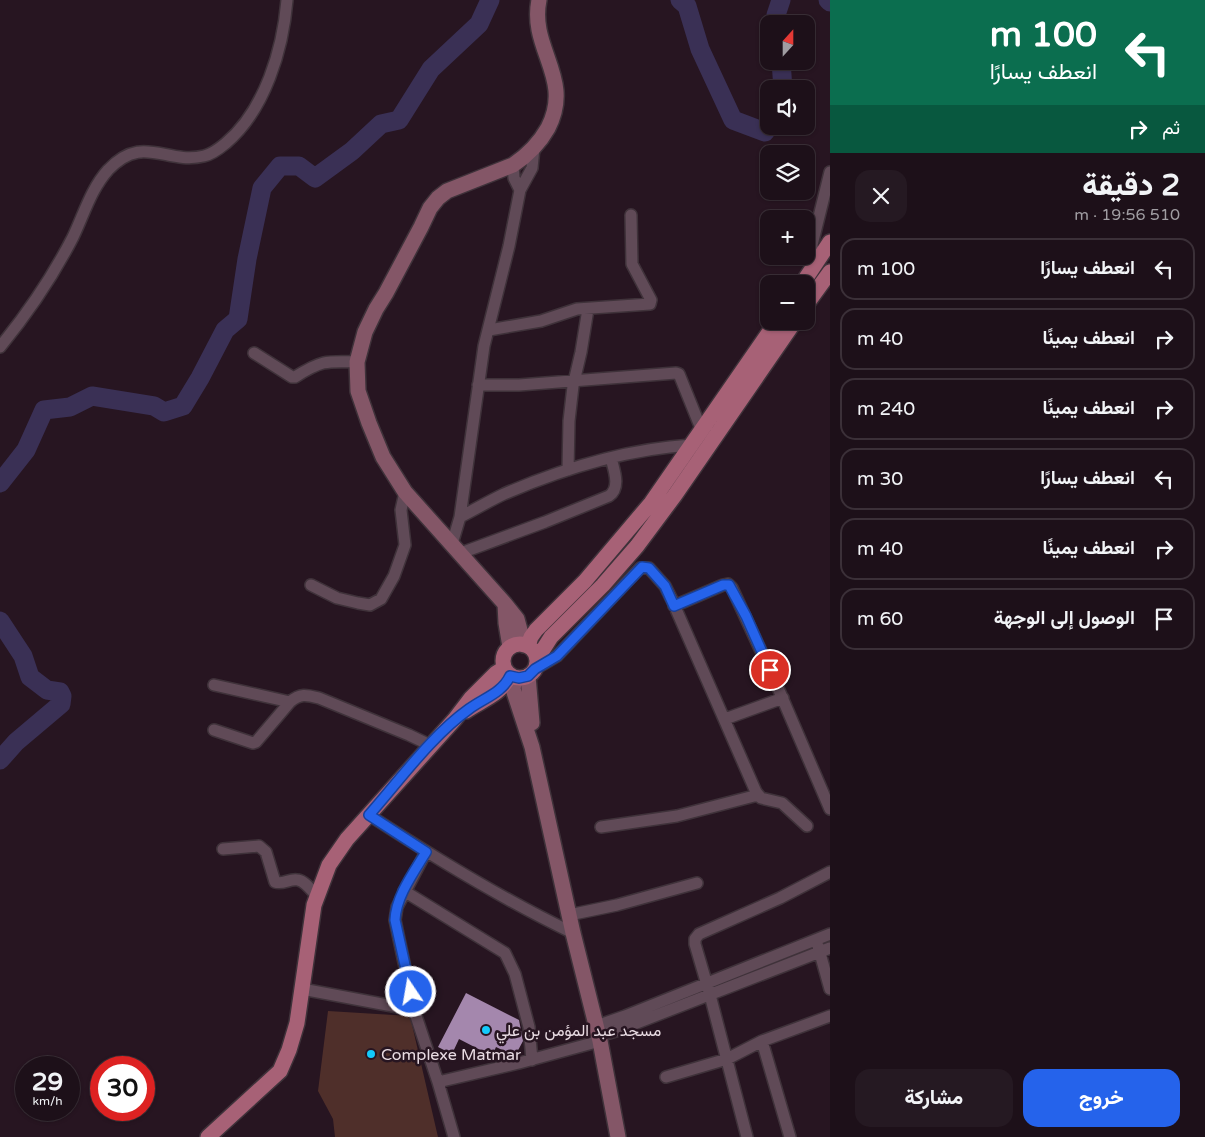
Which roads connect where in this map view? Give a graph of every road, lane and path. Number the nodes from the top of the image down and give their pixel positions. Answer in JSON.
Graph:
{"nodes":[{"id":1,"x":287,"y":0,"type":"edge"},
{"id":2,"x":539,"y":0,"type":"edge"},
{"id":3,"x":534,"y":148,"type":"junction"},
{"id":4,"x":514,"y":165,"type":"junction"},
{"id":5,"x":830,"y":172,"type":"edge"},
{"id":6,"x":520,"y":190,"type":"junction"},
{"id":7,"x":631,"y":216,"type":"dead end"},
{"id":8,"x":830,"y":242,"type":"edge"},
{"id":9,"x":817,"y":261,"type":"junction"},
{"id":10,"x":830,"y":272,"type":"edge"},
{"id":11,"x":808,"y":275,"type":"edge"},
{"id":12,"x":815,"y":293,"type":"edge"},
{"id":13,"x":588,"y":309,"type":"junction"},
{"id":14,"x":489,"y":330,"type":"junction"},
{"id":15,"x":772,"y":330,"type":"edge"},
{"id":16,"x":787,"y":330,"type":"edge"},
{"id":17,"x":0,"y":347,"type":"edge"},
{"id":18,"x":254,"y":352,"type":"dead end"},
{"id":19,"x":357,"y":362,"type":"junction"},
{"id":20,"x":574,"y":380,"type":"junction"},
{"id":21,"x":478,"y":385,"type":"junction"},
{"id":22,"x":708,"y":435,"type":"junction"},
{"id":23,"x":691,"y":445,"type":"junction"},
{"id":24,"x":612,"y":458,"type":"junction"},
{"id":25,"x":568,"y":470,"type":"junction"},
{"id":26,"x":406,"y":492,"type":"junction"},
{"id":27,"x":460,"y":517,"type":"junction"},
{"id":28,"x":456,"y":548,"type":"junction"},
{"id":29,"x":310,"y":585,"type":"dead end"},
{"id":30,"x":674,"y":606,"type":"junction"},
{"id":31,"x":570,"y":607,"type":"junction"},
{"id":32,"x":520,"y":646,"type":"junction"},
{"id":33,"x":521,"y":671,"type":"junction"},
{"id":34,"x":214,"y":685,"type":"dead end"},
{"id":35,"x":783,"y":698,"type":"junction"},
{"id":36,"x":290,"y":702,"type":"junction"},
{"id":37,"x":725,"y":719,"type":"junction"},
{"id":38,"x":214,"y":730,"type":"dead end"},
{"id":39,"x":430,"y":745,"type":"junction"},
{"id":40,"x":758,"y":794,"type":"junction"},
{"id":41,"x":830,"y":809,"type":"edge"},
{"id":42,"x":369,"y":815,"type":"junction"},
{"id":43,"x":808,"y":826,"type":"dead end"},
{"id":44,"x":601,"y":827,"type":"dead end"},
{"id":45,"x":222,"y":850,"type":"dead end"},
{"id":46,"x":426,"y":852,"type":"junction"},
{"id":47,"x":830,"y":872,"type":"edge"},
{"id":48,"x":697,"y":883,"type":"dead end"},
{"id":49,"x":404,"y":891,"type":"junction"},
{"id":50,"x":317,"y":896,"type":"junction"},
{"id":51,"x":569,"y":915,"type":"junction"},
{"id":52,"x":573,"y":933,"type":"junction"},
{"id":53,"x":830,"y":934,"type":"edge"},
{"id":54,"x":815,"y":940,"type":"junction"},
{"id":55,"x":825,"y":951,"type":"edge"},
{"id":56,"x":706,"y":984,"type":"junction"},
{"id":57,"x":302,"y":989,"type":"junction"},
{"id":58,"x":830,"y":989,"type":"edge"},
{"id":59,"x":710,"y":995,"type":"junction"},
{"id":60,"x":414,"y":1010,"type":"junction"},
{"id":61,"x":830,"y":1016,"type":"edge"},
{"id":62,"x":598,"y":1034,"type":"junction"},
{"id":63,"x":762,"y":1041,"type":"junction"},
{"id":64,"x":727,"y":1059,"type":"junction"},
{"id":65,"x":532,"y":1060,"type":"junction"},
{"id":66,"x":666,"y":1077,"type":"dead end"},
{"id":67,"x":438,"y":1082,"type":"junction"},
{"id":68,"x":208,"y":1137,"type":"edge"},
{"id":69,"x":454,"y":1137,"type":"edge"},
{"id":70,"x":618,"y":1137,"type":"edge"},
{"id":71,"x":747,"y":1137,"type":"edge"},
{"id":72,"x":790,"y":1137,"type":"edge"}],
"edges":[{"from":1,"to":17,"type":"street"},
{"from":2,"to":3,"type":"main road"},
{"from":3,"to":4,"type":"main road"},
{"from":3,"to":6,"type":"street"},
{"from":4,"to":6,"type":"street"},
{"from":4,"to":19,"type":"main road"},
{"from":5,"to":9,"type":"street"},
{"from":6,"to":14,"type":"street"},
{"from":7,"to":13,"type":"street"},
{"from":8,"to":9,"type":"main road"},
{"from":9,"to":11,"type":"main road"},
{"from":10,"to":12,"type":"main road"},
{"from":13,"to":14,"type":"street"},
{"from":13,"to":20,"type":"street"},
{"from":14,"to":21,"type":"street"},
{"from":15,"to":22,"type":"main road"},
{"from":16,"to":22,"type":"main road"},
{"from":18,"to":19,"type":"street"},
{"from":19,"to":26,"type":"main road"},
{"from":20,"to":21,"type":"street"},
{"from":20,"to":22,"type":"street"},
{"from":20,"to":25,"type":"street"},
{"from":21,"to":27,"type":"street"},
{"from":22,"to":23,"type":"main road"},
{"from":22,"to":31,"type":"main road"},
{"from":23,"to":24,"type":"street"},
{"from":23,"to":31,"type":"main road"},
{"from":24,"to":25,"type":"street"},
{"from":24,"to":28,"type":"street"},
{"from":25,"to":27,"type":"street"},
{"from":26,"to":28,"type":"main road"},
{"from":26,"to":29,"type":"street"},
{"from":27,"to":28,"type":"street"},
{"from":28,"to":32,"type":"main road"},
{"from":30,"to":33,"type":"street"},
{"from":30,"to":35,"type":"street"},
{"from":30,"to":37,"type":"street"},
{"from":31,"to":32,"type":"main road"},
{"from":31,"to":33,"type":"main road"},
{"from":32,"to":33,"type":"main road"},
{"from":32,"to":33,"type":"main road"},
{"from":33,"to":39,"type":"main road"},
{"from":33,"to":51,"type":"main road"},
{"from":34,"to":36,"type":"street"},
{"from":35,"to":37,"type":"street"},
{"from":35,"to":41,"type":"street"},
{"from":36,"to":38,"type":"street"},
{"from":36,"to":39,"type":"street"},
{"from":37,"to":40,"type":"street"},
{"from":39,"to":42,"type":"main road"},
{"from":40,"to":43,"type":"street"},
{"from":40,"to":44,"type":"street"},
{"from":42,"to":46,"type":"street"},
{"from":42,"to":50,"type":"main road"},
{"from":45,"to":50,"type":"street"},
{"from":46,"to":49,"type":"street"},
{"from":46,"to":52,"type":"street"},
{"from":47,"to":56,"type":"street"},
{"from":48,"to":51,"type":"street"},
{"from":49,"to":60,"type":"street"},
{"from":49,"to":65,"type":"street"},
{"from":50,"to":57,"type":"main road"},
{"from":51,"to":52,"type":"main road"},
{"from":52,"to":62,"type":"main road"},
{"from":53,"to":54,"type":"street"},
{"from":54,"to":55,"type":"street"},
{"from":54,"to":56,"type":"street"},
{"from":55,"to":58,"type":"street"},
{"from":55,"to":59,"type":"street"},
{"from":56,"to":59,"type":"street"},
{"from":56,"to":62,"type":"street"},
{"from":57,"to":60,"type":"street"},
{"from":57,"to":68,"type":"main road"},
{"from":59,"to":62,"type":"street"},
{"from":59,"to":64,"type":"street"},
{"from":60,"to":67,"type":"street"},
{"from":61,"to":63,"type":"street"},
{"from":62,"to":65,"type":"street"},
{"from":62,"to":70,"type":"main road"},
{"from":63,"to":64,"type":"street"},
{"from":63,"to":72,"type":"street"},
{"from":64,"to":66,"type":"street"},
{"from":64,"to":71,"type":"street"},
{"from":65,"to":67,"type":"street"},
{"from":67,"to":69,"type":"street"}]}
